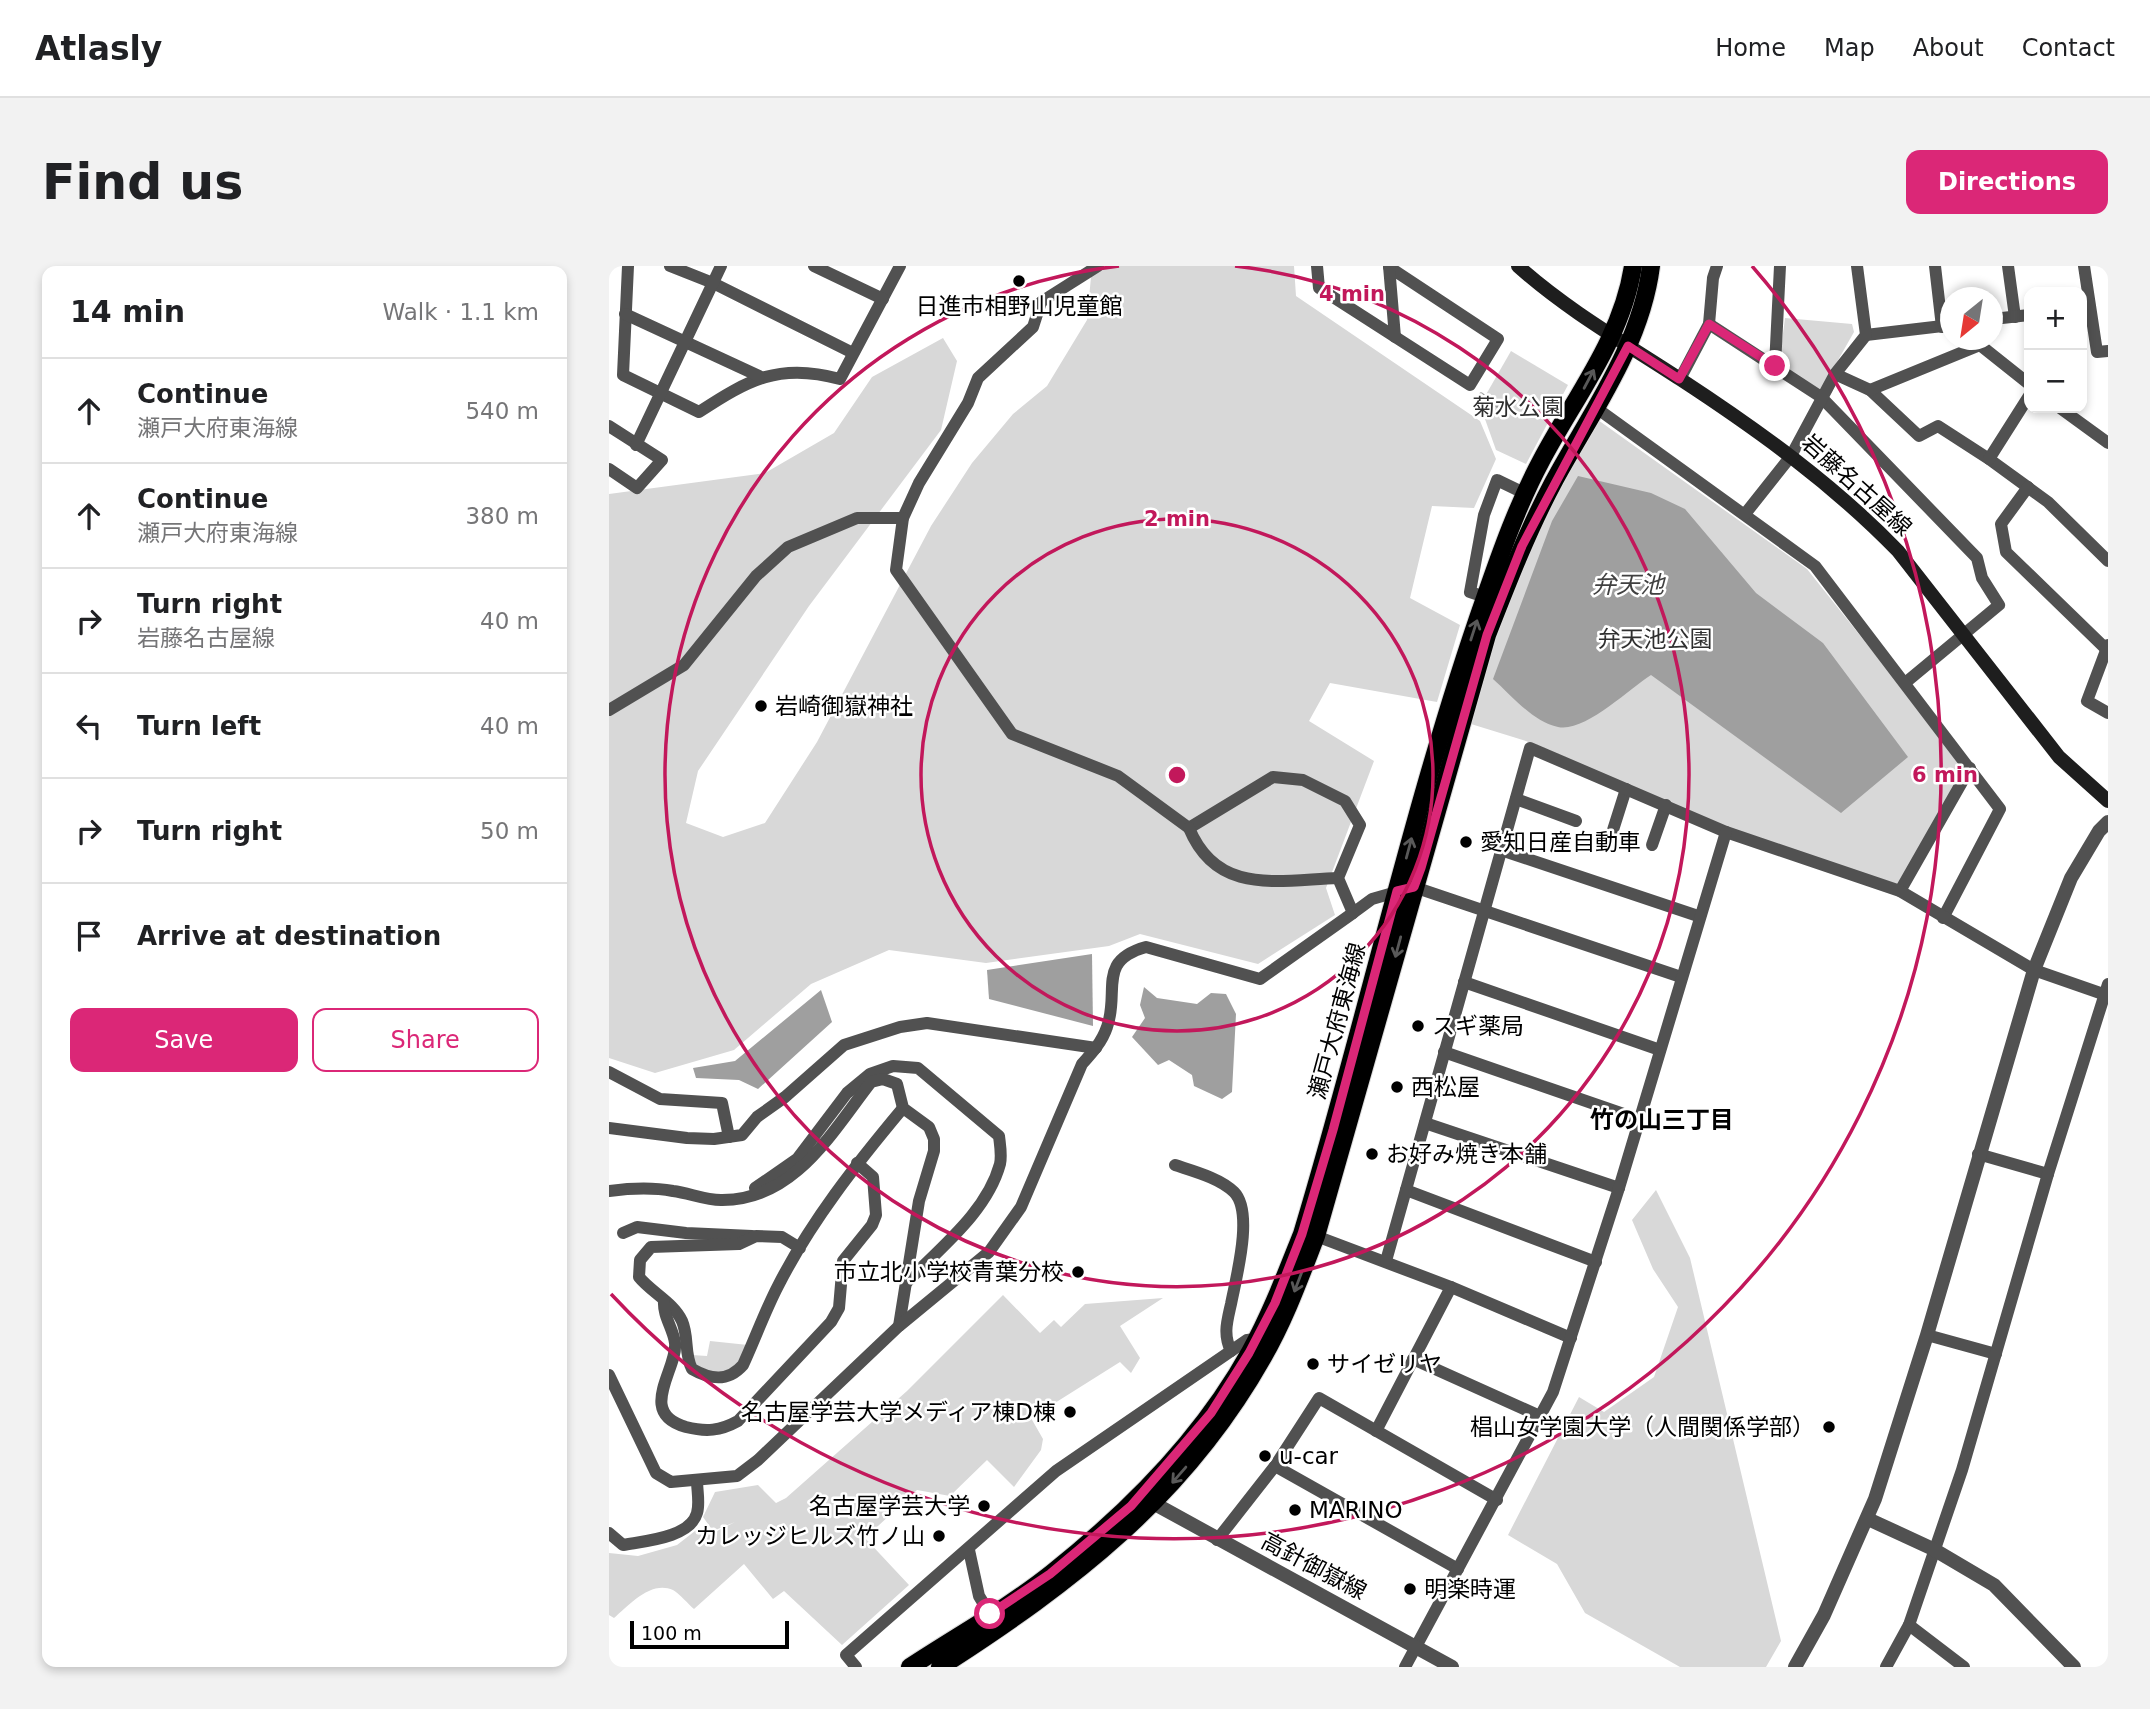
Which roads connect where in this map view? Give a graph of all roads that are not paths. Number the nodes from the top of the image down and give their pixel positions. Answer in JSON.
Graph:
{"nodes":[{"id":1,"x":628,"y":266,"type":"edge"},
{"id":2,"x":670,"y":266,"type":"edge"},
{"id":3,"x":721,"y":266,"type":"edge"},
{"id":4,"x":814,"y":266,"type":"edge"},
{"id":5,"x":900,"y":266,"type":"edge"},
{"id":6,"x":1098,"y":266,"type":"edge"},
{"id":7,"x":1317,"y":266,"type":"edge"},
{"id":8,"x":1389,"y":266,"type":"edge"},
{"id":9,"x":1518,"y":266,"type":"edge"},
{"id":10,"x":1633,"y":266,"type":"edge"},
{"id":11,"x":1651,"y":266,"type":"edge"},
{"id":12,"x":1717,"y":266,"type":"edge"},
{"id":13,"x":1780,"y":266,"type":"edge"},
{"id":14,"x":1857,"y":266,"type":"edge"},
{"id":15,"x":1935,"y":266,"type":"edge"},
{"id":16,"x":2008,"y":266,"type":"edge"},
{"id":17,"x":2084,"y":266,"type":"edge"},
{"id":18,"x":713,"y":283,"type":"junction"},
{"id":19,"x":2085,"y":287,"type":"edge"},
{"id":20,"x":1940,"y":293,"type":"edge"},
{"id":21,"x":883,"y":299,"type":"junction"},
{"id":22,"x":2087,"y":311,"type":"edge"},
{"id":23,"x":625,"y":314,"type":"junction"},
{"id":24,"x":2024,"y":316,"type":"edge"},
{"id":25,"x":2015,"y":317,"type":"junction"},
{"id":26,"x":2003,"y":318,"type":"edge"},
{"id":27,"x":1709,"y":324,"type":"junction"},
{"id":28,"x":1940,"y":327,"type":"edge"},
{"id":29,"x":1612,"y":335,"type":"junction"},
{"id":30,"x":1866,"y":335,"type":"junction"},
{"id":31,"x":1395,"y":337,"type":"junction"},
{"id":32,"x":687,"y":340,"type":"junction"},
{"id":33,"x":1628,"y":346,"type":"junction"},
{"id":34,"x":1962,"y":350,"type":"edge"},
{"id":35,"x":1989,"y":350,"type":"edge"},
{"id":36,"x":2108,"y":351,"type":"edge"},
{"id":37,"x":853,"y":353,"type":"junction"},
{"id":38,"x":1775,"y":366,"type":"junction"},
{"id":39,"x":1835,"y":374,"type":"junction"},
{"id":40,"x":759,"y":376,"type":"junction"},
{"id":41,"x":1679,"y":379,"type":"junction"},
{"id":42,"x":2024,"y":380,"type":"edge"},
{"id":43,"x":1870,"y":390,"type":"junction"},
{"id":44,"x":663,"y":393,"type":"junction"},
{"id":45,"x":1821,"y":397,"type":"junction"},
{"id":46,"x":2024,"y":404,"type":"edge"},
{"id":47,"x":1595,"y":407,"type":"junction"},
{"id":48,"x":2067,"y":413,"type":"edge"},
{"id":49,"x":609,"y":426,"type":"edge"},
{"id":50,"x":2108,"y":443,"type":"edge"},
{"id":51,"x":636,"y":445,"type":"junction"},
{"id":52,"x":1791,"y":456,"type":"junction"},
{"id":53,"x":1989,"y":458,"type":"junction"},
{"id":54,"x":609,"y":469,"type":"edge"},
{"id":55,"x":2028,"y":487,"type":"junction"},
{"id":56,"x":1526,"y":495,"type":"junction"},
{"id":57,"x":1745,"y":514,"type":"junction"},
{"id":58,"x":903,"y":518,"type":"junction"},
{"id":59,"x":2108,"y":561,"type":"edge"},
{"id":60,"x":1485,"y":597,"type":"junction"},
{"id":61,"x":1965,"y":635,"type":"junction"},
{"id":62,"x":2107,"y":647,"type":"edge"},
{"id":63,"x":1905,"y":683,"type":"junction"},
{"id":64,"x":609,"y":710,"type":"edge"},
{"id":65,"x":2108,"y":713,"type":"edge"},
{"id":66,"x":1970,"y":768,"type":"junction"},
{"id":67,"x":1626,"y":789,"type":"junction"},
{"id":68,"x":1516,"y":799,"type":"junction"},
{"id":69,"x":2108,"y":801,"type":"edge"},
{"id":70,"x":1666,"y":805,"type":"junction"},
{"id":71,"x":1576,"y":821,"type":"dead end"},
{"id":72,"x":2108,"y":822,"type":"edge"},
{"id":73,"x":1189,"y":828,"type":"junction"},
{"id":74,"x":1613,"y":830,"type":"dead end"},
{"id":75,"x":1726,"y":832,"type":"junction"},
{"id":76,"x":1652,"y":845,"type":"dead end"},
{"id":77,"x":1501,"y":850,"type":"junction"},
{"id":78,"x":1338,"y":878,"type":"junction"},
{"id":79,"x":1406,"y":889,"type":"junction"},
{"id":80,"x":1900,"y":891,"type":"junction"},
{"id":81,"x":1484,"y":909,"type":"junction"},
{"id":82,"x":1353,"y":913,"type":"junction"},
{"id":83,"x":1698,"y":916,"type":"junction"},
{"id":84,"x":1943,"y":918,"type":"junction"},
{"id":85,"x":2034,"y":970,"type":"junction"},
{"id":86,"x":1681,"y":977,"type":"junction"},
{"id":87,"x":1464,"y":982,"type":"junction"},
{"id":88,"x":2106,"y":989,"type":"edge"},
{"id":89,"x":1096,"y":1048,"type":"junction"},
{"id":90,"x":1660,"y":1050,"type":"junction"},
{"id":91,"x":1444,"y":1052,"type":"junction"},
{"id":92,"x":609,"y":1072,"type":"edge"},
{"id":93,"x":903,"y":1108,"type":"junction"},
{"id":94,"x":1638,"y":1119,"type":"junction"},
{"id":95,"x":1425,"y":1123,"type":"junction"},
{"id":96,"x":609,"y":1128,"type":"edge"},
{"id":97,"x":729,"y":1137,"type":"junction"},
{"id":98,"x":1978,"y":1154,"type":"junction"},
{"id":99,"x":857,"y":1163,"type":"junction"},
{"id":100,"x":1175,"y":1165,"type":"dead end"},
{"id":101,"x":2048,"y":1174,"type":"junction"},
{"id":102,"x":1619,"y":1188,"type":"junction"},
{"id":103,"x":1406,"y":1190,"type":"junction"},
{"id":104,"x":609,"y":1191,"type":"edge"},
{"id":105,"x":721,"y":1200,"type":"junction"},
{"id":106,"x":623,"y":1233,"type":"dead end"},
{"id":107,"x":756,"y":1236,"type":"junction"},
{"id":108,"x":1317,"y":1236,"type":"junction"},
{"id":109,"x":800,"y":1248,"type":"junction"},
{"id":110,"x":1387,"y":1261,"type":"junction"},
{"id":111,"x":1596,"y":1262,"type":"junction"},
{"id":112,"x":906,"y":1283,"type":"junction"},
{"id":113,"x":1451,"y":1287,"type":"junction"},
{"id":114,"x":664,"y":1301,"type":"junction"},
{"id":115,"x":899,"y":1326,"type":"junction"},
{"id":116,"x":1927,"y":1335,"type":"junction"},
{"id":117,"x":1571,"y":1338,"type":"junction"},
{"id":118,"x":1257,"y":1339,"type":"junction"},
{"id":119,"x":1231,"y":1351,"type":"junction"},
{"id":120,"x":1996,"y":1354,"type":"junction"},
{"id":121,"x":1413,"y":1359,"type":"junction"},
{"id":122,"x":609,"y":1375,"type":"edge"},
{"id":123,"x":1542,"y":1417,"type":"junction"},
{"id":124,"x":1376,"y":1432,"type":"junction"},
{"id":125,"x":1275,"y":1466,"type":"junction"},
{"id":126,"x":697,"y":1480,"type":"junction"},
{"id":127,"x":1147,"y":1500,"type":"junction"},
{"id":128,"x":1497,"y":1500,"type":"junction"},
{"id":129,"x":1868,"y":1519,"type":"junction"},
{"id":130,"x":609,"y":1533,"type":"edge"},
{"id":131,"x":1217,"y":1540,"type":"junction"},
{"id":132,"x":1933,"y":1549,"type":"junction"},
{"id":133,"x":969,"y":1550,"type":"junction"},
{"id":134,"x":1458,"y":1569,"type":"junction"},
{"id":135,"x":990,"y":1614,"type":"junction"},
{"id":136,"x":1909,"y":1625,"type":"junction"},
{"id":137,"x":1417,"y":1647,"type":"junction"},
{"id":138,"x":949,"y":1665,"type":"edge"},
{"id":139,"x":856,"y":1667,"type":"edge"},
{"id":140,"x":910,"y":1667,"type":"edge"},
{"id":141,"x":1405,"y":1667,"type":"edge"},
{"id":142,"x":1453,"y":1667,"type":"edge"},
{"id":143,"x":1795,"y":1667,"type":"edge"},
{"id":144,"x":1886,"y":1667,"type":"edge"},
{"id":145,"x":1964,"y":1667,"type":"edge"},
{"id":146,"x":2074,"y":1667,"type":"edge"}],
"edges":[{"from":1,"to":23,"type":"street"},
{"from":2,"to":18,"type":"street"},
{"from":3,"to":18,"type":"street"},
{"from":4,"to":21,"type":"street"},
{"from":5,"to":21,"type":"street"},
{"from":6,"to":58,"type":"street"},
{"from":7,"to":31,"type":"street"},
{"from":8,"to":31,"type":"street"},
{"from":8,"to":31,"type":"street"},
{"from":9,"to":29,"type":"main road","name":"岩藤名古屋線"},
{"from":10,"to":29,"type":"main road","name":"瀬戸大府東海線"},
{"from":11,"to":33,"type":"main road","name":"瀬戸大府東海線"},
{"from":12,"to":27,"type":"street"},
{"from":13,"to":38,"type":"street"},
{"from":14,"to":30,"type":"street"},
{"from":15,"to":20,"type":"street"},
{"from":16,"to":25,"type":"street"},
{"from":17,"to":19,"type":"street"},
{"from":18,"to":32,"type":"street"},
{"from":18,"to":37,"type":"street"},
{"from":21,"to":37,"type":"street"},
{"from":22,"to":36,"type":"street"},
{"from":23,"to":32,"type":"street"},
{"from":23,"to":44,"type":"street"},
{"from":24,"to":25,"type":"street"},
{"from":25,"to":26,"type":"street"},
{"from":27,"to":38,"type":"street"},
{"from":27,"to":41,"type":"street"},
{"from":28,"to":30,"type":"street"},
{"from":29,"to":33,"type":"main road","name":"岩藤名古屋線"},
{"from":56,"to":29,"type":"main road","name":"瀬戸大府東海線","one_way":true},
{"from":30,"to":39,"type":"street"},
{"from":32,"to":40,"type":"street"},
{"from":32,"to":44,"type":"street"},
{"from":33,"to":41,"type":"main road","name":"岩藤名古屋線"},
{"from":33,"to":47,"type":"main road","name":"瀬戸大府東海線"},
{"from":34,"to":43,"type":"street"},
{"from":35,"to":42,"type":"street"},
{"from":37,"to":40,"type":"street"},
{"from":38,"to":45,"type":"street"},
{"from":39,"to":43,"type":"street"},
{"from":39,"to":45,"type":"street"},
{"from":40,"to":44,"type":"street"},
{"from":41,"to":52,"type":"main road","name":"岩藤名古屋線"},
{"from":43,"to":53,"type":"street"},
{"from":44,"to":51,"type":"street"},
{"from":45,"to":52,"type":"street"},
{"from":45,"to":61,"type":"street"},
{"from":46,"to":53,"type":"street"},
{"from":47,"to":57,"type":"street"},
{"from":47,"to":79,"type":"main road","name":"瀬戸大府東海線"},
{"from":48,"to":50,"type":"street"},
{"from":49,"to":51,"type":"street"},
{"from":51,"to":54,"type":"street"},
{"from":52,"to":57,"type":"street"},
{"from":52,"to":61,"type":"main road","name":"岩藤名古屋線"},
{"from":53,"to":55,"type":"street"},
{"from":55,"to":59,"type":"street"},
{"from":55,"to":62,"type":"street"},
{"from":56,"to":60,"type":"main road","name":"瀬戸大府東海線"},
{"from":56,"to":60,"type":"street"},
{"from":57,"to":63,"type":"street"},
{"from":58,"to":64,"type":"street"},
{"from":58,"to":73,"type":"street"},
{"from":79,"to":60,"type":"main road","name":"瀬戸大府東海線","one_way":true},
{"from":61,"to":63,"type":"street"},
{"from":61,"to":69,"type":"main road","name":"岩藤名古屋線"},
{"from":62,"to":65,"type":"street"},
{"from":63,"to":66,"type":"street"},
{"from":66,"to":80,"type":"street"},
{"from":66,"to":84,"type":"street"},
{"from":67,"to":68,"type":"street"},
{"from":67,"to":70,"type":"street"},
{"from":67,"to":74,"type":"street"},
{"from":68,"to":71,"type":"street"},
{"from":68,"to":77,"type":"street"},
{"from":70,"to":75,"type":"street"},
{"from":70,"to":76,"type":"street"},
{"from":72,"to":85,"type":"street"},
{"from":73,"to":78,"type":"street"},
{"from":73,"to":78,"type":"street"},
{"from":75,"to":80,"type":"street"},
{"from":75,"to":83,"type":"street"},
{"from":77,"to":81,"type":"street"},
{"from":77,"to":83,"type":"street"},
{"from":78,"to":82,"type":"street"},
{"from":79,"to":81,"type":"street"},
{"from":79,"to":82,"type":"street"},
{"from":79,"to":108,"type":"main road","name":"瀬戸大府東海線","one_way":true},
{"from":79,"to":118,"type":"main road","name":"瀬戸大府東海線"},
{"from":80,"to":84,"type":"street"},
{"from":81,"to":86,"type":"street"},
{"from":81,"to":87,"type":"street"},
{"from":82,"to":89,"type":"street"},
{"from":83,"to":86,"type":"street"},
{"from":84,"to":85,"type":"street"},
{"from":85,"to":88,"type":"street"},
{"from":85,"to":98,"type":"street"},
{"from":86,"to":90,"type":"street"},
{"from":87,"to":90,"type":"street"},
{"from":87,"to":91,"type":"street"},
{"from":88,"to":101,"type":"street"},
{"from":89,"to":97,"type":"street"},
{"from":89,"to":115,"type":"street"},
{"from":90,"to":94,"type":"street"},
{"from":91,"to":94,"type":"street"},
{"from":91,"to":95,"type":"street"},
{"from":92,"to":97,"type":"street"},
{"from":93,"to":99,"type":"street"},
{"from":93,"to":105,"type":"street"},
{"from":93,"to":112,"type":"street"},
{"from":94,"to":102,"type":"street"},
{"from":95,"to":102,"type":"street"},
{"from":95,"to":103,"type":"street"},
{"from":96,"to":97,"type":"street"},
{"from":98,"to":101,"type":"street"},
{"from":98,"to":116,"type":"street"},
{"from":99,"to":109,"type":"street"},
{"from":99,"to":114,"type":"street"},
{"from":100,"to":119,"type":"street"},
{"from":101,"to":120,"type":"street"},
{"from":102,"to":111,"type":"street"},
{"from":103,"to":110,"type":"street"},
{"from":103,"to":111,"type":"street"},
{"from":104,"to":105,"type":"street"},
{"from":105,"to":112,"type":"street"},
{"from":106,"to":107,"type":"street"},
{"from":107,"to":109,"type":"street"},
{"from":107,"to":114,"type":"street"},
{"from":108,"to":110,"type":"street"},
{"from":108,"to":127,"type":"main road","name":"瀬戸大府東海線","one_way":true},
{"from":109,"to":114,"type":"street"},
{"from":110,"to":113,"type":"street"},
{"from":111,"to":117,"type":"street"},
{"from":112,"to":115,"type":"street"},
{"from":113,"to":117,"type":"street"},
{"from":113,"to":121,"type":"street"},
{"from":115,"to":126,"type":"street"},
{"from":116,"to":120,"type":"street"},
{"from":116,"to":129,"type":"street"},
{"from":117,"to":123,"type":"street"},
{"from":118,"to":119,"type":"street"},
{"from":118,"to":127,"type":"main road","name":"瀬戸大府東海線"},
{"from":119,"to":133,"type":"street"},
{"from":120,"to":132,"type":"street"},
{"from":121,"to":123,"type":"street"},
{"from":121,"to":124,"type":"street"},
{"from":122,"to":126,"type":"street"},
{"from":123,"to":128,"type":"street"},
{"from":124,"to":125,"type":"street"},
{"from":124,"to":128,"type":"street"},
{"from":125,"to":131,"type":"street"},
{"from":125,"to":134,"type":"street"},
{"from":126,"to":130,"type":"street"},
{"from":127,"to":131,"type":"street","name":"高針御嶽線"},
{"from":127,"to":135,"type":"main road","name":"瀬戸大府東海線"},
{"from":127,"to":138,"type":"main road","name":"瀬戸大府東海線"},
{"from":128,"to":134,"type":"street"},
{"from":129,"to":132,"type":"street"},
{"from":129,"to":143,"type":"street"},
{"from":131,"to":137,"type":"street","name":"高針御嶽線"},
{"from":132,"to":136,"type":"street"},
{"from":132,"to":146,"type":"street"},
{"from":133,"to":135,"type":"street"},
{"from":133,"to":139,"type":"street"},
{"from":134,"to":137,"type":"street"},
{"from":135,"to":140,"type":"main road","name":"瀬戸大府東海線"},
{"from":136,"to":144,"type":"street"},
{"from":136,"to":145,"type":"street"},
{"from":137,"to":141,"type":"street"},
{"from":137,"to":142,"type":"street","name":"高針御嶽線"}]}
